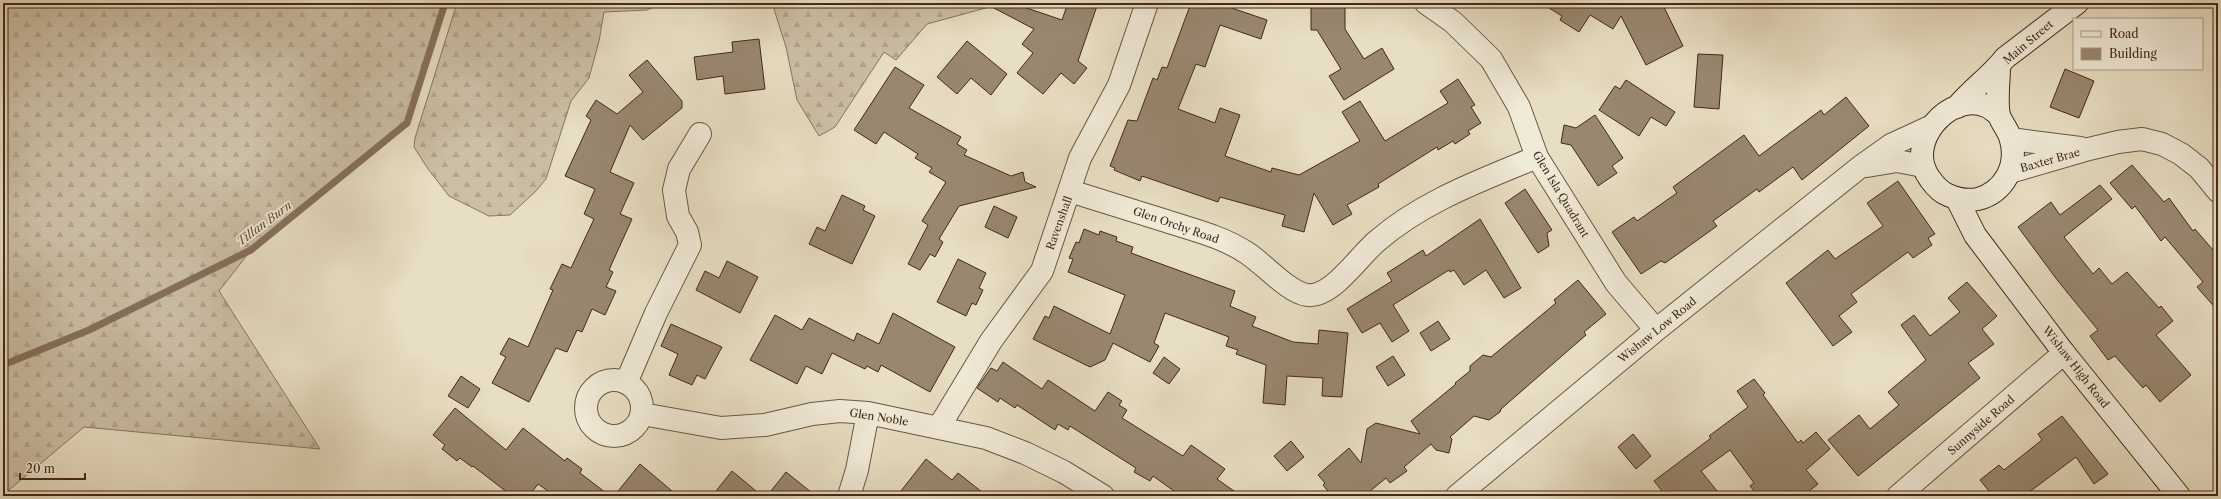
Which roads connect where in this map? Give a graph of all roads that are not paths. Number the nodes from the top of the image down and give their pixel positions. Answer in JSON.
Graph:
{"nodes":[{"id":1,"x":1147,"y":3,"type":"edge"},
{"id":2,"x":1426,"y":3,"type":"edge"},
{"id":3,"x":2077,"y":3,"type":"edge"},
{"id":4,"x":1999,"y":67,"type":"junction"},
{"id":5,"x":1957,"y":107,"type":"junction"},
{"id":6,"x":1999,"y":115,"type":"junction"},
{"id":7,"x":1930,"y":127,"type":"junction"},
{"id":8,"x":700,"y":134,"type":"dead end"},
{"id":9,"x":2011,"y":139,"type":"junction"},
{"id":10,"x":2089,"y":149,"type":"junction"},
{"id":11,"x":1537,"y":157,"type":"junction"},
{"id":12,"x":1923,"y":166,"type":"junction"},
{"id":13,"x":1860,"y":167,"type":"junction"},
{"id":14,"x":2010,"y":172,"type":"junction"},
{"id":15,"x":1070,"y":191,"type":"junction"},
{"id":16,"x":2218,"y":191,"type":"edge"},
{"id":17,"x":1991,"y":194,"type":"junction"},
{"id":18,"x":1958,"y":199,"type":"junction"},
{"id":19,"x":1975,"y":235,"type":"junction"},
{"id":20,"x":1656,"y":330,"type":"junction"},
{"id":21,"x":2064,"y":353,"type":"junction"},
{"id":22,"x":626,"y":382,"type":"junction"},
{"id":23,"x":868,"y":413,"type":"junction"},
{"id":24,"x":642,"y":414,"type":"junction"},
{"id":25,"x":939,"y":427,"type":"junction"},
{"id":26,"x":849,"y":496,"type":"edge"},
{"id":27,"x":1103,"y":496,"type":"edge"},
{"id":28,"x":1457,"y":496,"type":"edge"},
{"id":29,"x":1898,"y":496,"type":"edge"},
{"id":30,"x":2179,"y":496,"type":"edge"}],
"edges":[{"from":1,"to":15,"type":"street","name":"Ravenshall"},
{"from":2,"to":11,"type":"street","name":"Glen Isla Quadrant"},
{"from":3,"to":4,"type":"street","name":"Main Street"},
{"from":4,"to":5,"type":"street","name":"Main Street"},
{"from":4,"to":6,"type":"street","name":"Main Street"},
{"from":5,"to":6,"type":"street","name":"Main Street"},
{"from":5,"to":7,"type":"street","name":"Main Street"},
{"from":6,"to":9,"type":"street","name":"Main Street"},
{"from":7,"to":12,"type":"street","name":"Main Street"},
{"from":7,"to":13,"type":"street","name":"Wishaw Low Road"},
{"from":8,"to":22,"type":"street"},
{"from":9,"to":10,"type":"street","name":"Baxter Brae"},
{"from":9,"to":14,"type":"street","name":"Main Street"},
{"from":10,"to":14,"type":"street","name":"Baxter Brae"},
{"from":10,"to":16,"type":"street","name":"Baxter Brae"},
{"from":11,"to":15,"type":"street","name":"Glen Orchy Road"},
{"from":11,"to":20,"type":"street","name":"Glen Isla Quadrant"},
{"from":12,"to":13,"type":"street","name":"Wishaw Low Road"},
{"from":12,"to":18,"type":"street"},
{"from":13,"to":20,"type":"street","name":"Wishaw Low Road"},
{"from":14,"to":17,"type":"street","name":"Main Street"},
{"from":15,"to":25,"type":"street","name":"Ravenshall"},
{"from":17,"to":18,"type":"street"},
{"from":17,"to":19,"type":"street"},
{"from":18,"to":19,"type":"street","name":"Wishaw High Road"},
{"from":19,"to":21,"type":"street","name":"Wishaw High Road"},
{"from":20,"to":28,"type":"street","name":"Wishaw Low Road"},
{"from":21,"to":29,"type":"street","name":"Sunnyside Road"},
{"from":21,"to":30,"type":"street","name":"Wishaw High Road"},
{"from":22,"to":24,"type":"street"},
{"from":22,"to":24,"type":"street"},
{"from":23,"to":24,"type":"street","name":"Glen Noble"},
{"from":23,"to":25,"type":"street","name":"Glen Noble"},
{"from":23,"to":26,"type":"street"},
{"from":25,"to":27,"type":"street","name":"Glen Noble"}]}
